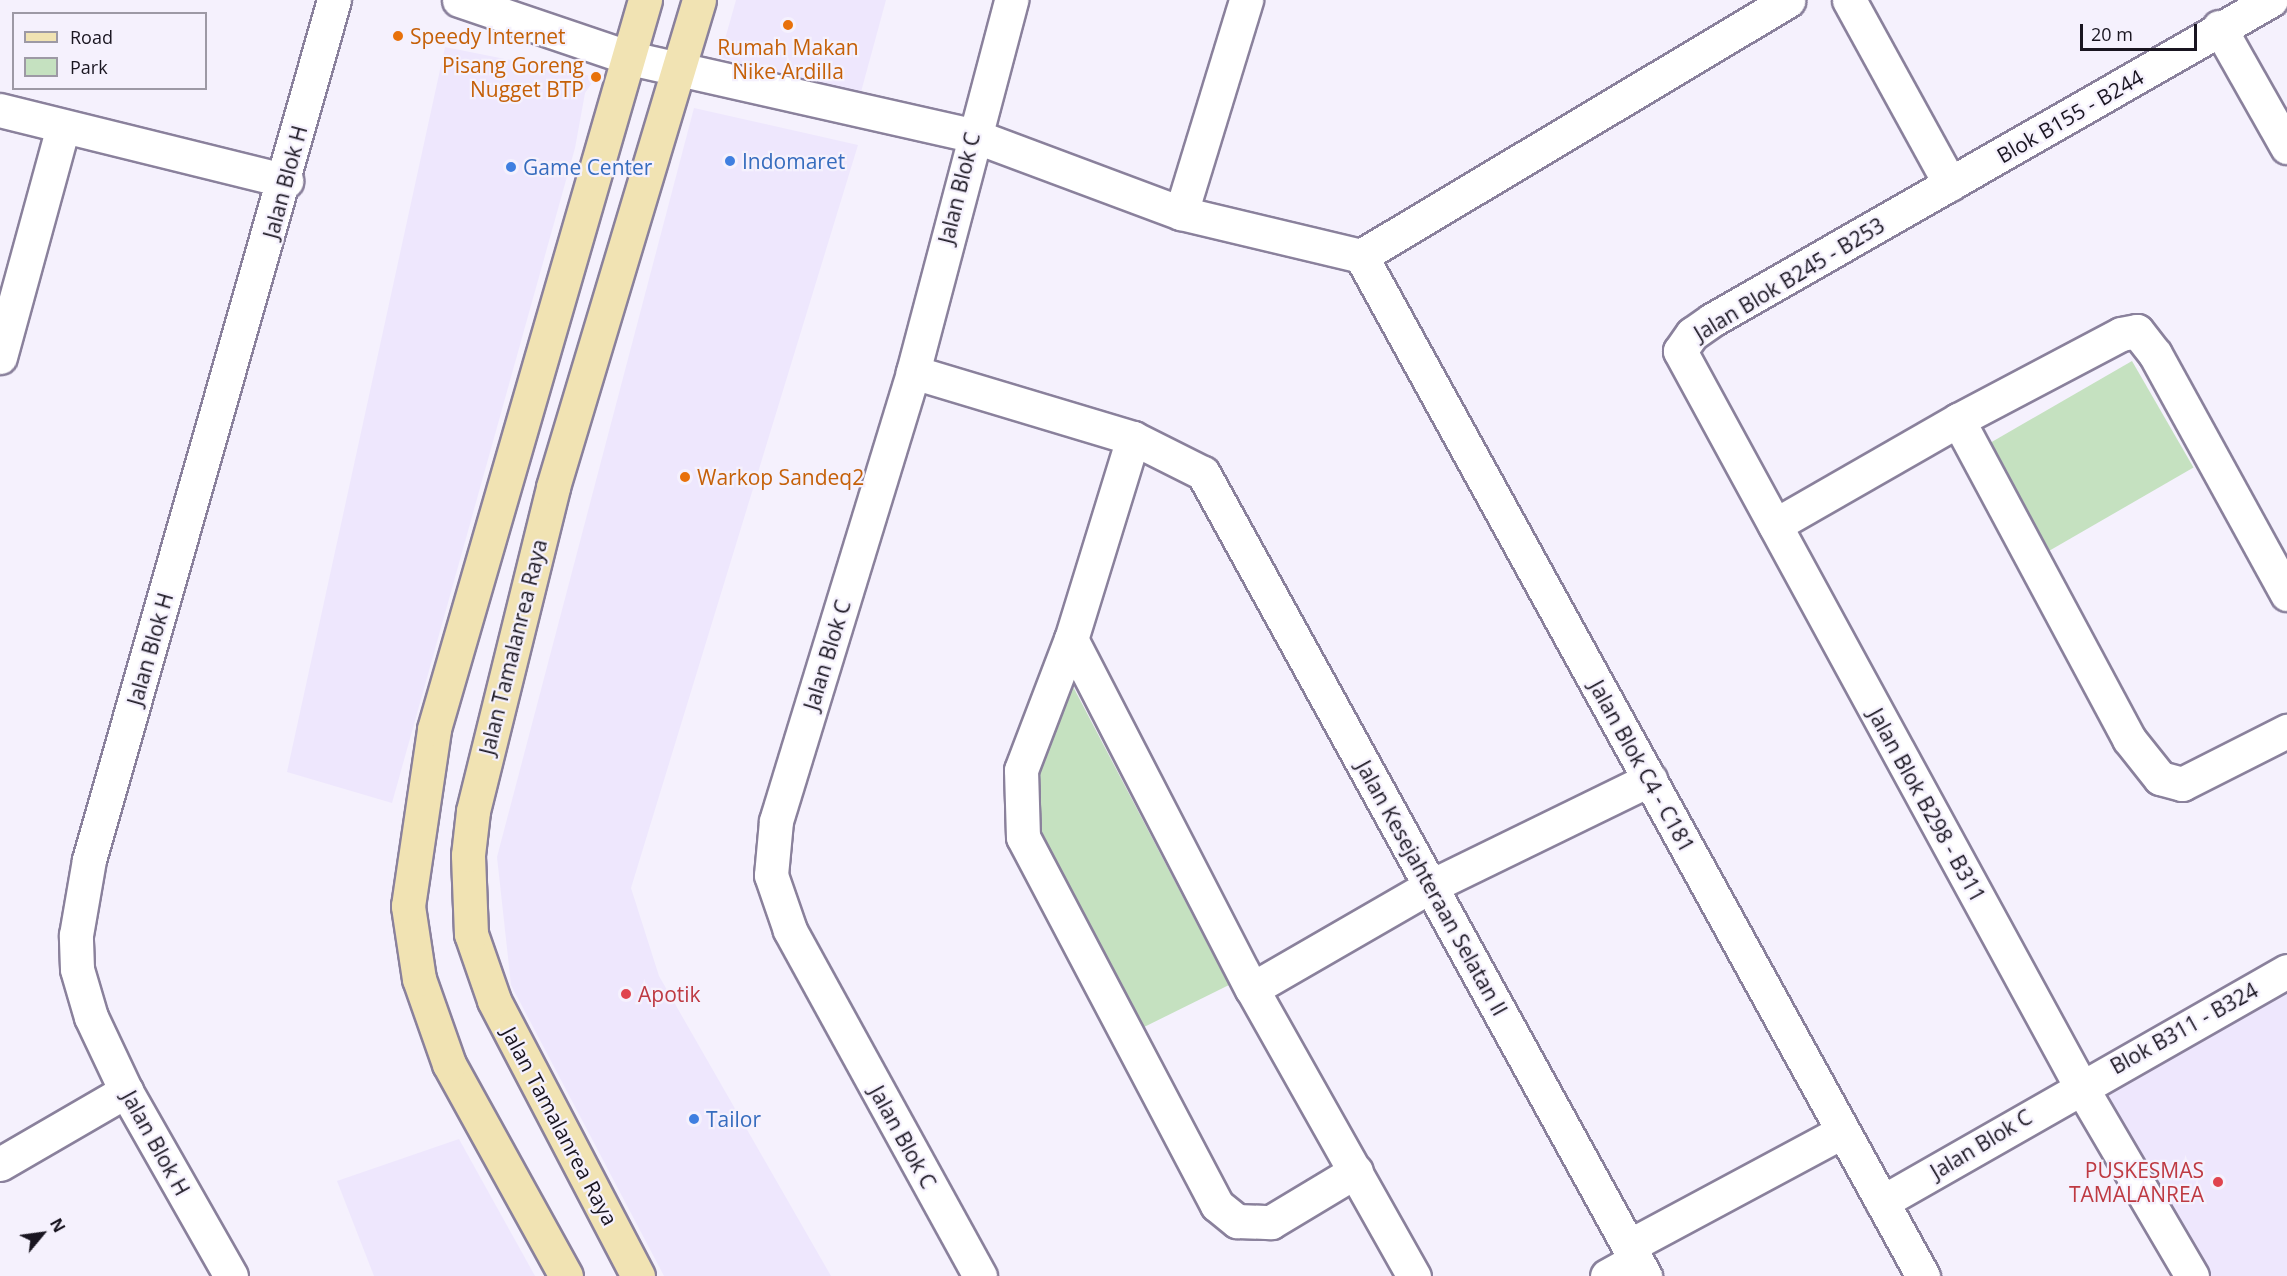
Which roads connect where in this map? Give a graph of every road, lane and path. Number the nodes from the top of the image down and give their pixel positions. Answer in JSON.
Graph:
{"nodes":[{"id":1,"x":334,"y":0,"type":"edge"},
{"id":2,"x":459,"y":0,"type":"edge"},
{"id":3,"x":645,"y":0,"type":"edge"},
{"id":4,"x":699,"y":0,"type":"edge"},
{"id":5,"x":1011,"y":0,"type":"edge"},
{"id":6,"x":1246,"y":0,"type":"edge"},
{"id":7,"x":1788,"y":0,"type":"edge"},
{"id":8,"x":1849,"y":0,"type":"edge"},
{"id":9,"x":2271,"y":0,"type":"edge"},
{"id":10,"x":2219,"y":27,"type":"junction"},
{"id":11,"x":630,"y":58,"type":"junction"},
{"id":12,"x":679,"y":70,"type":"junction"},
{"id":13,"x":0,"y":110,"type":"edge"},
{"id":14,"x":63,"y":126,"type":"junction"},
{"id":15,"x":972,"y":135,"type":"junction"},
{"id":16,"x":2287,"y":147,"type":"edge"},
{"id":17,"x":286,"y":181,"type":"junction"},
{"id":18,"x":1950,"y":184,"type":"junction"},
{"id":19,"x":1181,"y":213,"type":"junction"},
{"id":20,"x":1361,"y":256,"type":"junction"},
{"id":21,"x":2,"y":343,"type":"edge"},
{"id":22,"x":913,"y":372,"type":"junction"},
{"id":23,"x":1958,"y":420,"type":"junction"},
{"id":24,"x":1133,"y":438,"type":"junction"},
{"id":25,"x":1775,"y":525,"type":"junction"},
{"id":26,"x":2287,"y":594,"type":"edge"},
{"id":27,"x":1071,"y":639,"type":"junction"},
{"id":28,"x":2287,"y":731,"type":"edge"},
{"id":29,"x":1650,"y":780,"type":"junction"},
{"id":30,"x":1429,"y":887,"type":"junction"},
{"id":31,"x":2287,"y":971,"type":"edge"},
{"id":32,"x":1252,"y":989,"type":"junction"},
{"id":33,"x":2080,"y":1085,"type":"junction"},
{"id":34,"x":126,"y":1091,"type":"junction"},
{"id":35,"x":1840,"y":1133,"type":"junction"},
{"id":36,"x":0,"y":1164,"type":"edge"},
{"id":37,"x":1356,"y":1171,"type":"junction"},
{"id":38,"x":1882,"y":1202,"type":"junction"},
{"id":39,"x":1637,"y":1261,"type":"edge"},
{"id":40,"x":231,"y":1276,"type":"edge"},
{"id":41,"x":566,"y":1276,"type":"edge"},
{"id":42,"x":638,"y":1276,"type":"edge"},
{"id":43,"x":980,"y":1276,"type":"edge"},
{"id":44,"x":1414,"y":1276,"type":"edge"},
{"id":45,"x":1607,"y":1276,"type":"edge"},
{"id":46,"x":1923,"y":1276,"type":"edge"},
{"id":47,"x":2192,"y":1276,"type":"edge"}],
"edges":[{"from":1,"to":17,"type":"street","name":"Jalan Blok H"},
{"from":2,"to":11,"type":"street"},
{"from":3,"to":11,"type":"main road"},
{"from":4,"to":12,"type":"main road","name":"Jalan Tamalanrea Raya"},
{"from":5,"to":15,"type":"street","name":"Jalan Blok C"},
{"from":6,"to":19,"type":"street"},
{"from":7,"to":20,"type":"street"},
{"from":8,"to":18,"type":"street"},
{"from":9,"to":10,"type":"street","name":"Blok B155 - B244"},
{"from":10,"to":16,"type":"street"},
{"from":10,"to":18,"type":"street","name":"Blok B155 - B244"},
{"from":11,"to":12,"type":"street"},
{"from":11,"to":41,"type":"main road"},
{"from":12,"to":15,"type":"street"},
{"from":12,"to":42,"type":"main road","name":"Jalan Tamalanrea Raya"},
{"from":13,"to":14,"type":"street"},
{"from":14,"to":17,"type":"street"},
{"from":14,"to":21,"type":"street"},
{"from":15,"to":19,"type":"street"},
{"from":15,"to":22,"type":"street","name":"Jalan Blok C"},
{"from":17,"to":34,"type":"street","name":"Jalan Blok H"},
{"from":18,"to":25,"type":"street","name":"Jalan Blok B245 - B253"},
{"from":19,"to":20,"type":"street"},
{"from":20,"to":29,"type":"street","name":"Jalan Blok C4 - C181"},
{"from":22,"to":24,"type":"street","name":"Jalan Kesejahteraan Selatan II"},
{"from":22,"to":43,"type":"street","name":"Jalan Blok C"},
{"from":23,"to":25,"type":"street"},
{"from":23,"to":26,"type":"street"},
{"from":23,"to":28,"type":"street"},
{"from":24,"to":27,"type":"street"},
{"from":24,"to":30,"type":"street","name":"Jalan Kesejahteraan Selatan II"},
{"from":25,"to":33,"type":"street","name":"Jalan Blok B298 - B311"},
{"from":27,"to":32,"type":"street"},
{"from":27,"to":37,"type":"street"},
{"from":29,"to":30,"type":"street"},
{"from":29,"to":35,"type":"street","name":"Jalan Blok C4 - C181"},
{"from":30,"to":32,"type":"street"},
{"from":30,"to":39,"type":"street","name":"Jalan Kesejahteraan Selatan II"},
{"from":31,"to":33,"type":"street","name":"Blok B311 - B324"},
{"from":32,"to":37,"type":"street"},
{"from":33,"to":38,"type":"street","name":"Jalan Blok C"},
{"from":33,"to":47,"type":"street","name":"Jalan Blok B298 - B311"},
{"from":34,"to":36,"type":"street"},
{"from":34,"to":40,"type":"street","name":"Jalan Blok H"},
{"from":35,"to":38,"type":"street","name":"Jalan Blok C4 - C181"},
{"from":35,"to":39,"type":"street"},
{"from":37,"to":44,"type":"street"},
{"from":38,"to":46,"type":"street","name":"Jalan Blok C4 - C181"},
{"from":39,"to":45,"type":"street"}]}
